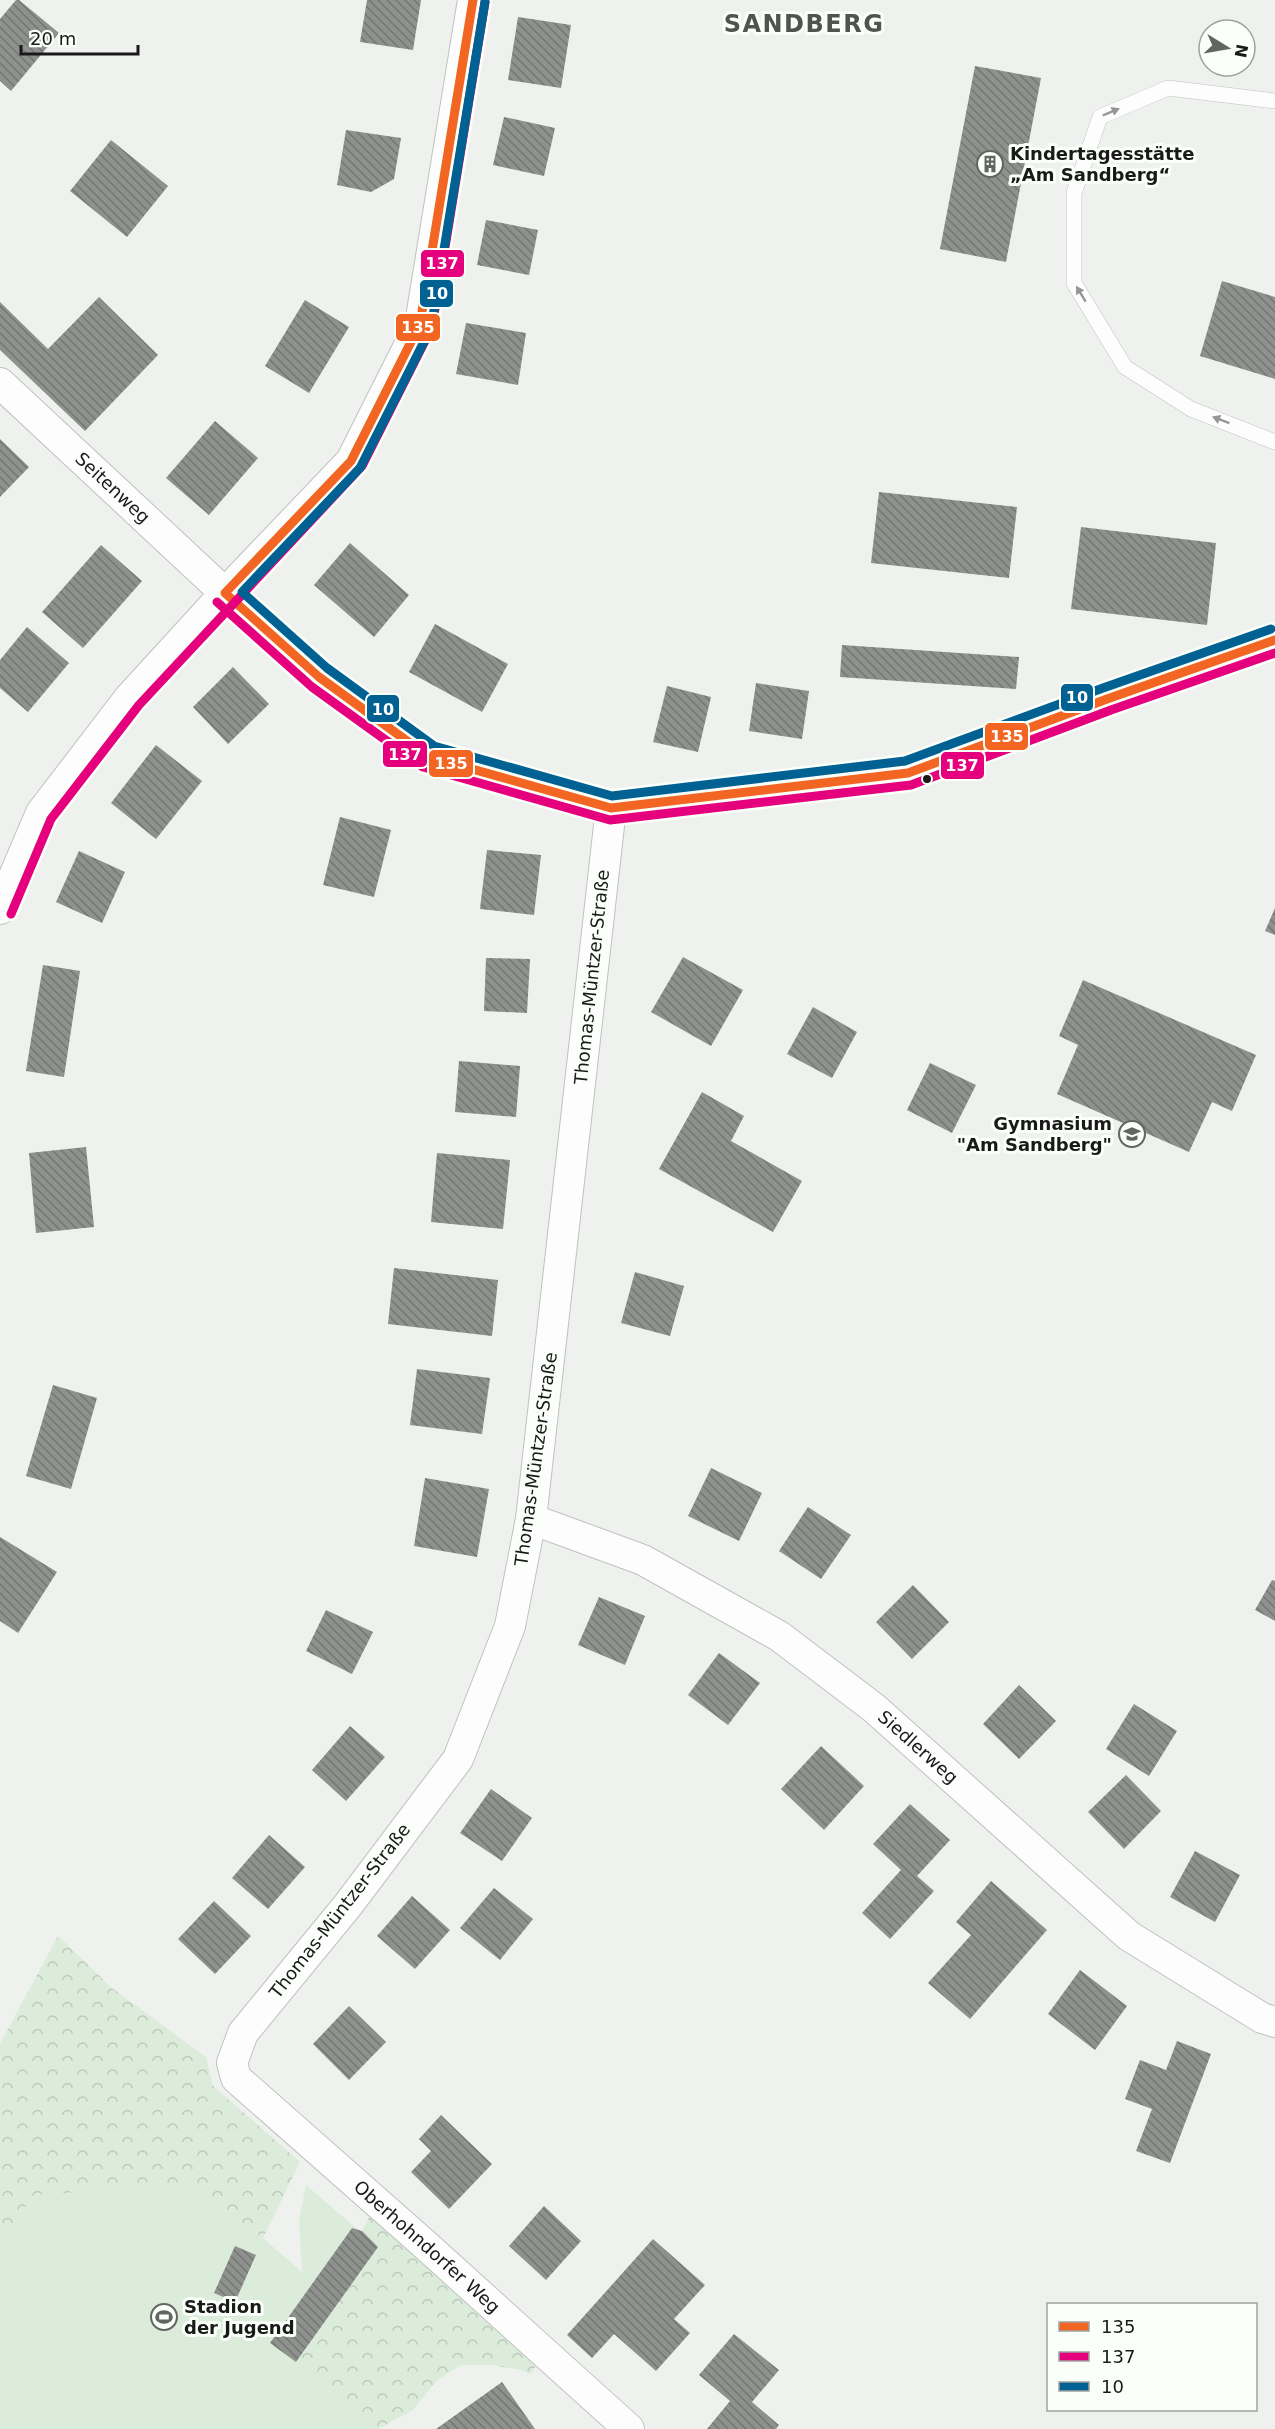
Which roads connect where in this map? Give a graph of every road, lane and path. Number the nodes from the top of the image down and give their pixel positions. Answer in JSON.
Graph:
{"nodes":[{"id":1,"x":473,"y":0,"type":"edge"},
{"id":2,"x":1275,"y":101,"type":"edge"},
{"id":3,"x":0,"y":383,"type":"edge"},
{"id":4,"x":1275,"y":442,"type":"edge"},
{"id":5,"x":225,"y":593,"type":"junction"},
{"id":6,"x":1275,"y":640,"type":"edge"},
{"id":7,"x":611,"y":808,"type":"junction"},
{"id":8,"x":0,"y":909,"type":"edge"},
{"id":9,"x":531,"y":1519,"type":"junction"},
{"id":10,"x":1275,"y":2022,"type":"edge"},
{"id":11,"x":232,"y":2062,"type":"joint"},
{"id":12,"x":629,"y":2429,"type":"edge"}],
"edges":[{"from":1,"to":5,"type":"street"},
{"from":4,"to":2,"type":"lane","one_way":true},
{"from":3,"to":5,"type":"street","name":"Seitenweg"},
{"from":5,"to":7,"type":"street","name":"Seitenweg"},
{"from":5,"to":8,"type":"street"},
{"from":6,"to":7,"type":"street"},
{"from":7,"to":9,"type":"street","name":"Thomas-Müntzer-Straße"},
{"from":9,"to":10,"type":"street","name":"Siedlerweg"},
{"from":9,"to":11,"type":"street","name":"Thomas-Müntzer-Straße"},
{"from":11,"to":12,"type":"street","name":"Oberhohndorfer Weg"}]}
